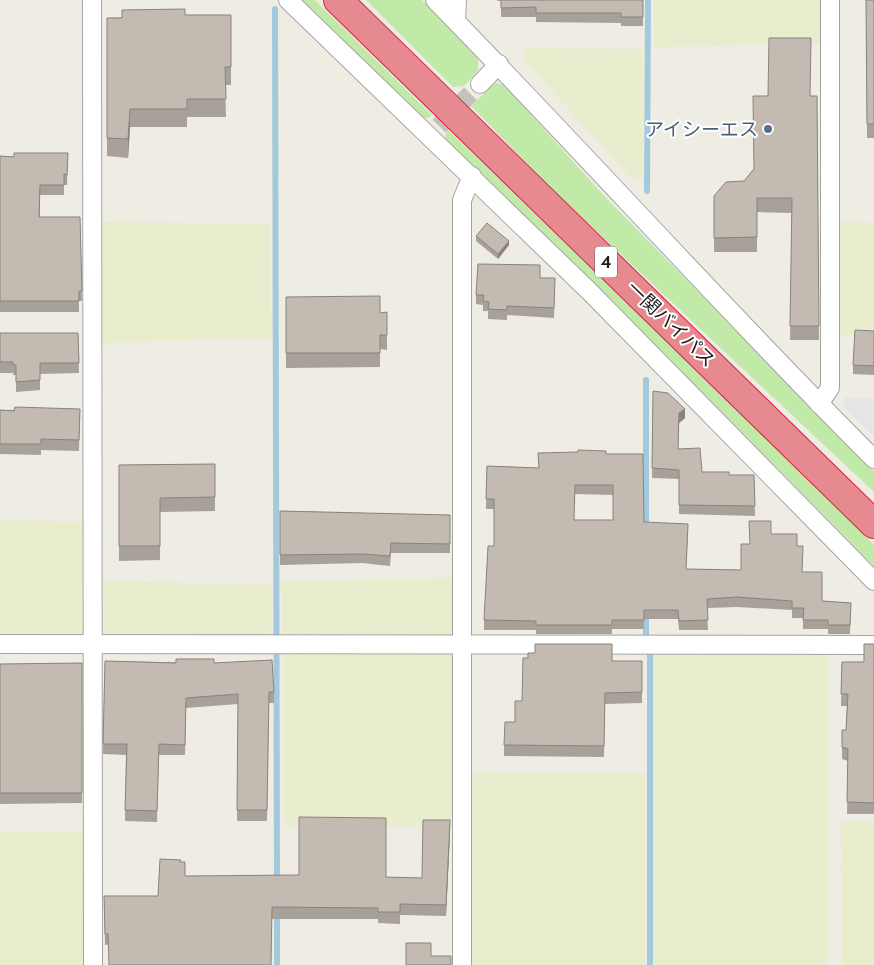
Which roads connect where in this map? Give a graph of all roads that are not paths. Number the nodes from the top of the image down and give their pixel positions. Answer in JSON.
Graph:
{"nodes":[{"id":1,"x":92,"y":0,"type":"edge"},
{"id":2,"x":288,"y":0,"type":"edge"},
{"id":3,"x":338,"y":0,"type":"edge"},
{"id":4,"x":435,"y":0,"type":"edge"},
{"id":5,"x":457,"y":0,"type":"edge"},
{"id":6,"x":830,"y":0,"type":"edge"},
{"id":7,"x":456,"y":21,"type":"junction"},
{"id":8,"x":499,"y":64,"type":"junction"},
{"id":9,"x":480,"y":84,"type":"tunnel mouth"},
{"id":10,"x":472,"y":176,"type":"junction"},
{"id":11,"x":819,"y":404,"type":"junction"},
{"id":12,"x":874,"y":459,"type":"edge"},
{"id":13,"x":811,"y":460,"type":"junction"},
{"id":14,"x":874,"y":512,"type":"edge"},
{"id":15,"x":874,"y":524,"type":"edge"},
{"id":16,"x":874,"y":581,"type":"edge"},
{"id":17,"x":0,"y":644,"type":"edge"},
{"id":18,"x":93,"y":644,"type":"junction"},
{"id":19,"x":462,"y":644,"type":"junction"},
{"id":20,"x":874,"y":645,"type":"edge"},
{"id":21,"x":93,"y":965,"type":"edge"},
{"id":22,"x":462,"y":965,"type":"edge"}],
"edges":[{"from":1,"to":18,"type":"street"},
{"from":2,"to":10,"type":"street"},
{"from":3,"to":13,"type":"highway","name":"一関バイパス","number":"4"},
{"from":4,"to":7,"type":"street"},
{"from":5,"to":7,"type":"street"},
{"from":6,"to":11,"type":"street"},
{"from":7,"to":8,"type":"street"},
{"from":8,"to":9,"type":"street"},
{"from":8,"to":11,"type":"street"},
{"from":10,"to":16,"type":"street"},
{"from":10,"to":19,"type":"street"},
{"from":11,"to":12,"type":"street"},
{"from":13,"to":14,"type":"highway"},
{"from":13,"to":15,"type":"highway","name":"一関バイパス","number":"4"},
{"from":17,"to":18,"type":"street"},
{"from":18,"to":19,"type":"street"},
{"from":18,"to":21,"type":"street"},
{"from":19,"to":20,"type":"street"},
{"from":19,"to":22,"type":"street"}]}
